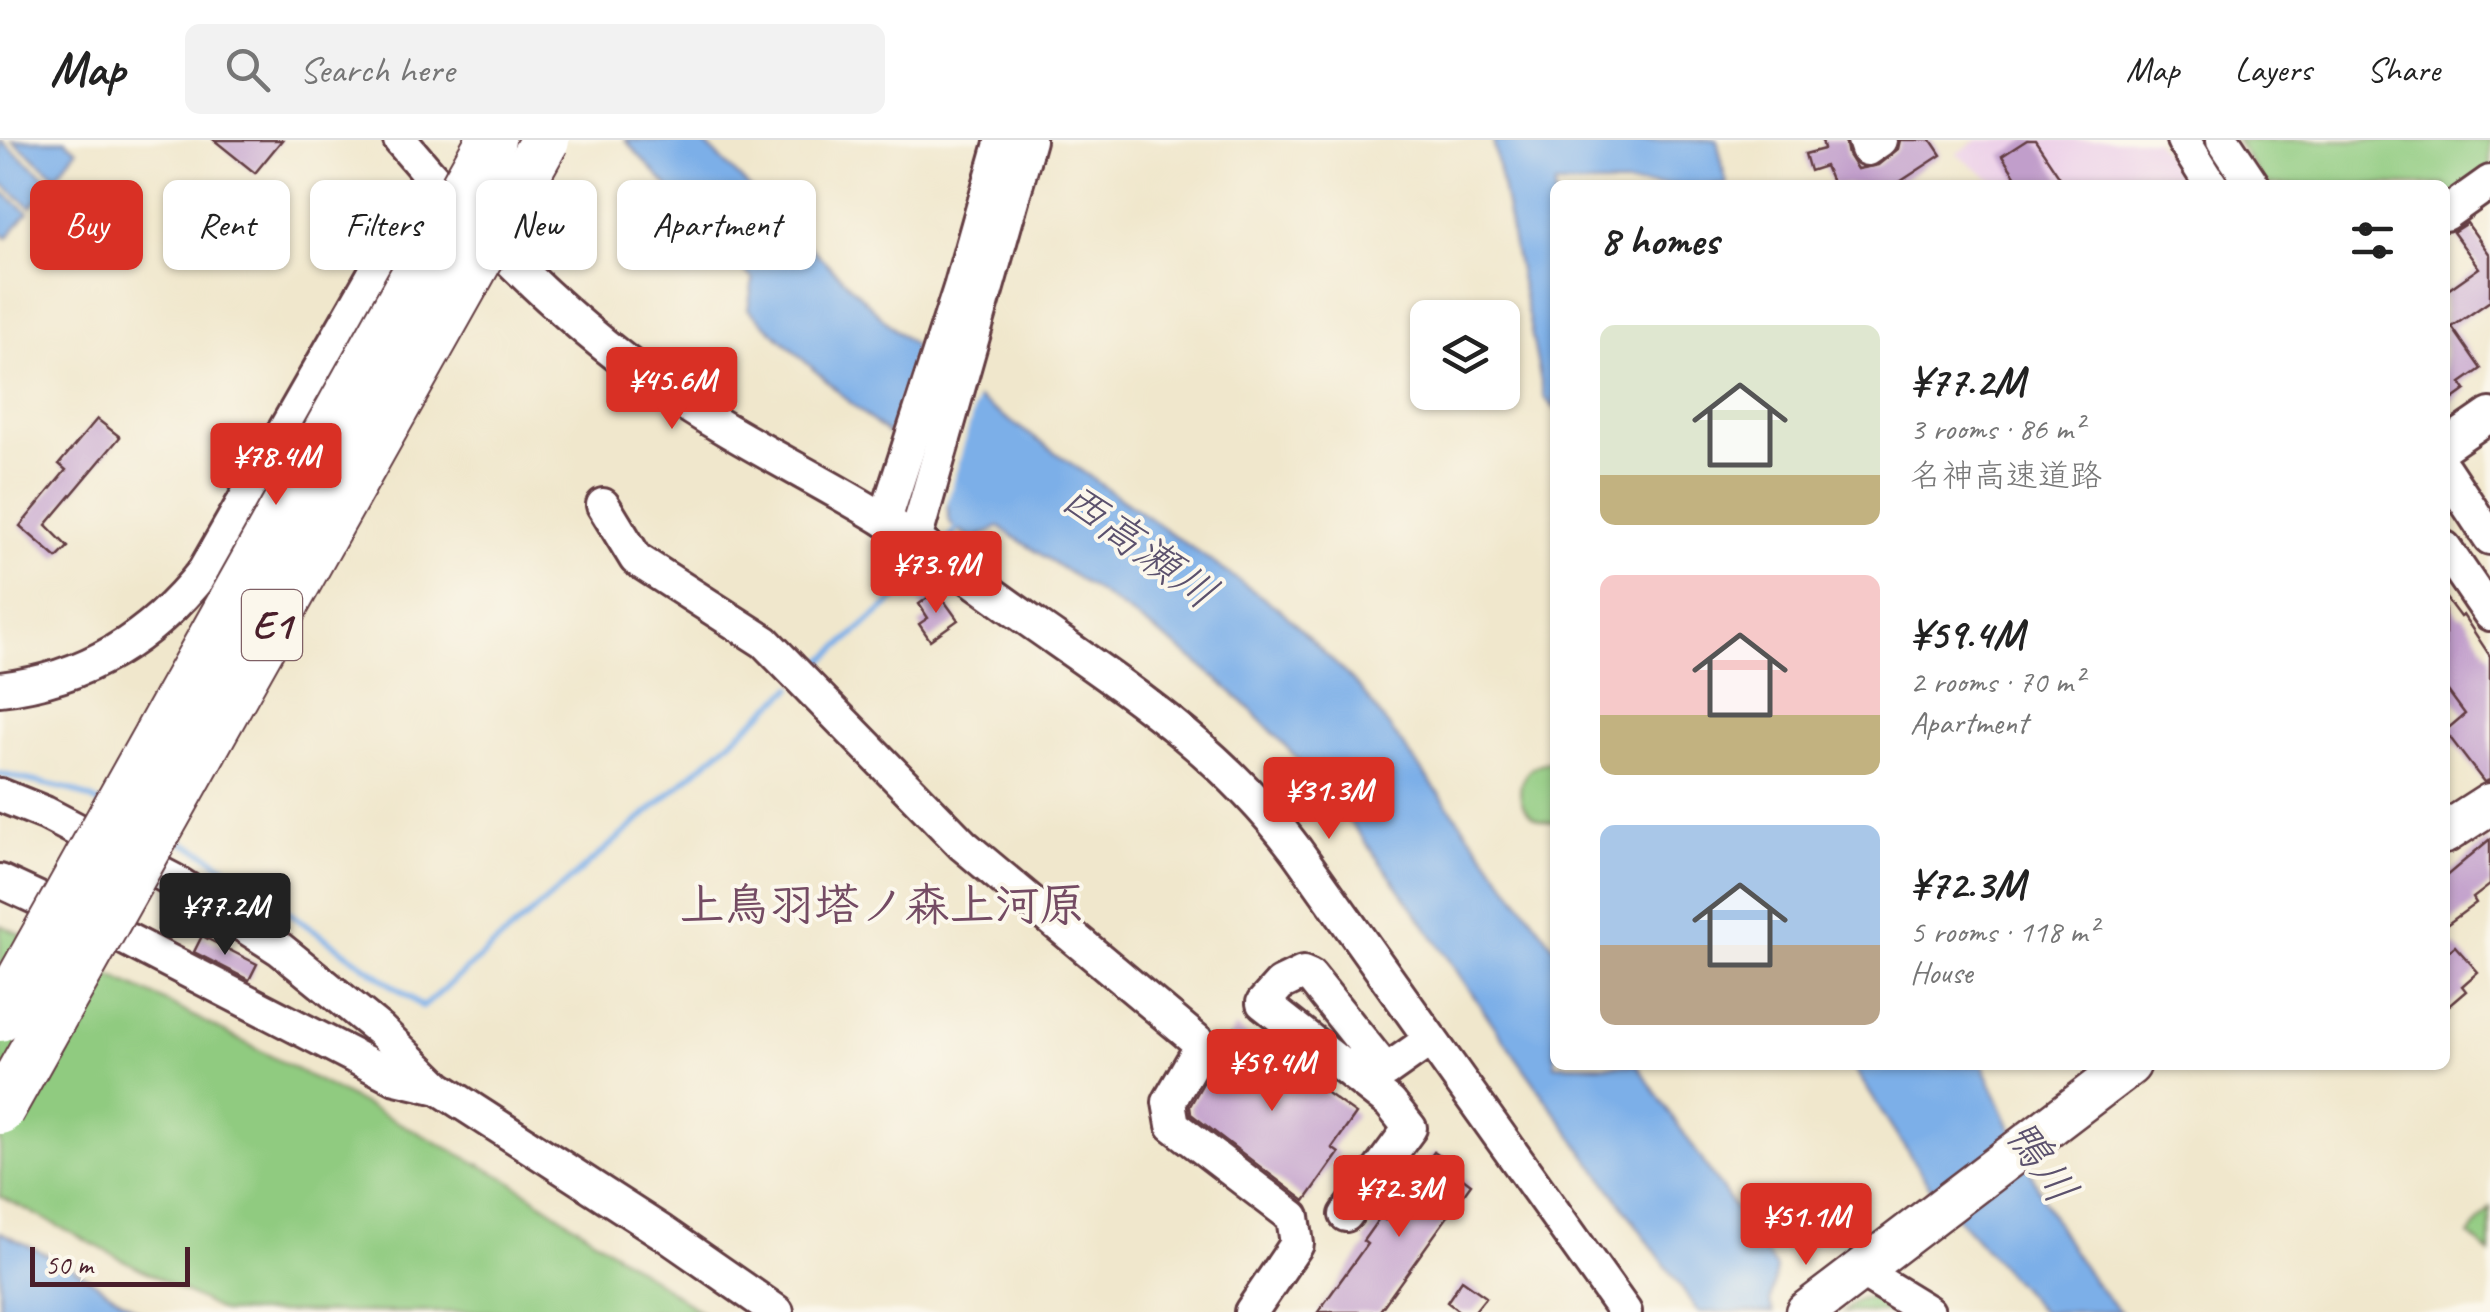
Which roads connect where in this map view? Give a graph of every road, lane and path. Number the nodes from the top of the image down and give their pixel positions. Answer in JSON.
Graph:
{"nodes":[{"id":1,"x":400,"y":140,"type":"edge"},
{"id":2,"x":491,"y":140,"type":"edge"},
{"id":3,"x":544,"y":140,"type":"edge"},
{"id":4,"x":1002,"y":140,"type":"edge"},
{"id":5,"x":1029,"y":140,"type":"edge"},
{"id":6,"x":1864,"y":140,"type":"edge"},
{"id":7,"x":1880,"y":140,"type":"edge"},
{"id":8,"x":2182,"y":140,"type":"edge"},
{"id":9,"x":2223,"y":140,"type":"edge"},
{"id":10,"x":430,"y":176,"type":"junction"},
{"id":11,"x":2208,"y":180,"type":"edge"},
{"id":12,"x":2250,"y":180,"type":"edge"},
{"id":13,"x":2490,"y":182,"type":"edge"},
{"id":14,"x":2450,"y":210,"type":"edge"},
{"id":15,"x":973,"y":293,"type":"junction"},
{"id":16,"x":2490,"y":415,"type":"edge"},
{"id":17,"x":2450,"y":443,"type":"edge"},
{"id":18,"x":2450,"y":478,"type":"edge"},
{"id":19,"x":603,"y":505,"type":"dead end"},
{"id":20,"x":884,"y":520,"type":"junction"},
{"id":21,"x":2490,"y":538,"type":"edge"},
{"id":22,"x":916,"y":540,"type":"junction"},
{"id":23,"x":2450,"y":555,"type":"edge"},
{"id":24,"x":2490,"y":614,"type":"edge"},
{"id":25,"x":0,"y":689,"type":"edge"},
{"id":26,"x":0,"y":795,"type":"edge"},
{"id":27,"x":2490,"y":804,"type":"edge"},
{"id":28,"x":2450,"y":829,"type":"edge"},
{"id":29,"x":0,"y":881,"type":"edge"},
{"id":30,"x":0,"y":1016,"type":"edge"},
{"id":31,"x":1430,"y":1040,"type":"junction"},
{"id":32,"x":2123,"y":1070,"type":"edge"},
{"id":33,"x":438,"y":1088,"type":"junction"},
{"id":34,"x":0,"y":1110,"type":"edge"},
{"id":35,"x":1346,"y":1215,"type":"dead end"},
{"id":36,"x":1864,"y":1268,"type":"junction"},
{"id":37,"x":777,"y":1312,"type":"edge"},
{"id":38,"x":1252,"y":1312,"type":"edge"},
{"id":39,"x":1625,"y":1312,"type":"edge"},
{"id":40,"x":1806,"y":1312,"type":"edge"},
{"id":41,"x":1928,"y":1312,"type":"edge"}],
"edges":[{"from":1,"to":10,"type":"street"},
{"from":2,"to":30,"type":"highway","number":"E1","bridge":true},
{"from":3,"to":34,"type":"highway","number":"E1","bridge":true},
{"from":4,"to":15,"type":"street"},
{"from":5,"to":15,"type":"street"},
{"from":6,"to":7,"type":"street"},
{"from":8,"to":11,"type":"street"},
{"from":9,"to":12,"type":"street"},
{"from":10,"to":20,"type":"street"},
{"from":10,"to":25,"type":"street"},
{"from":13,"to":14,"type":"street"},
{"from":15,"to":20,"type":"street"},
{"from":15,"to":22,"type":"street"},
{"from":16,"to":17,"type":"street"},
{"from":18,"to":21,"type":"street"},
{"from":19,"to":38,"type":"street"},
{"from":20,"to":22,"type":"street"},
{"from":22,"to":31,"type":"street"},
{"from":23,"to":24,"type":"street"},
{"from":26,"to":33,"type":"street"},
{"from":27,"to":28,"type":"main road"},
{"from":29,"to":33,"type":"street"},
{"from":31,"to":35,"type":"street"},
{"from":31,"to":39,"type":"street"},
{"from":32,"to":36,"type":"main road"},
{"from":33,"to":37,"type":"street"},
{"from":36,"to":40,"type":"main road"},
{"from":36,"to":41,"type":"street"}]}
